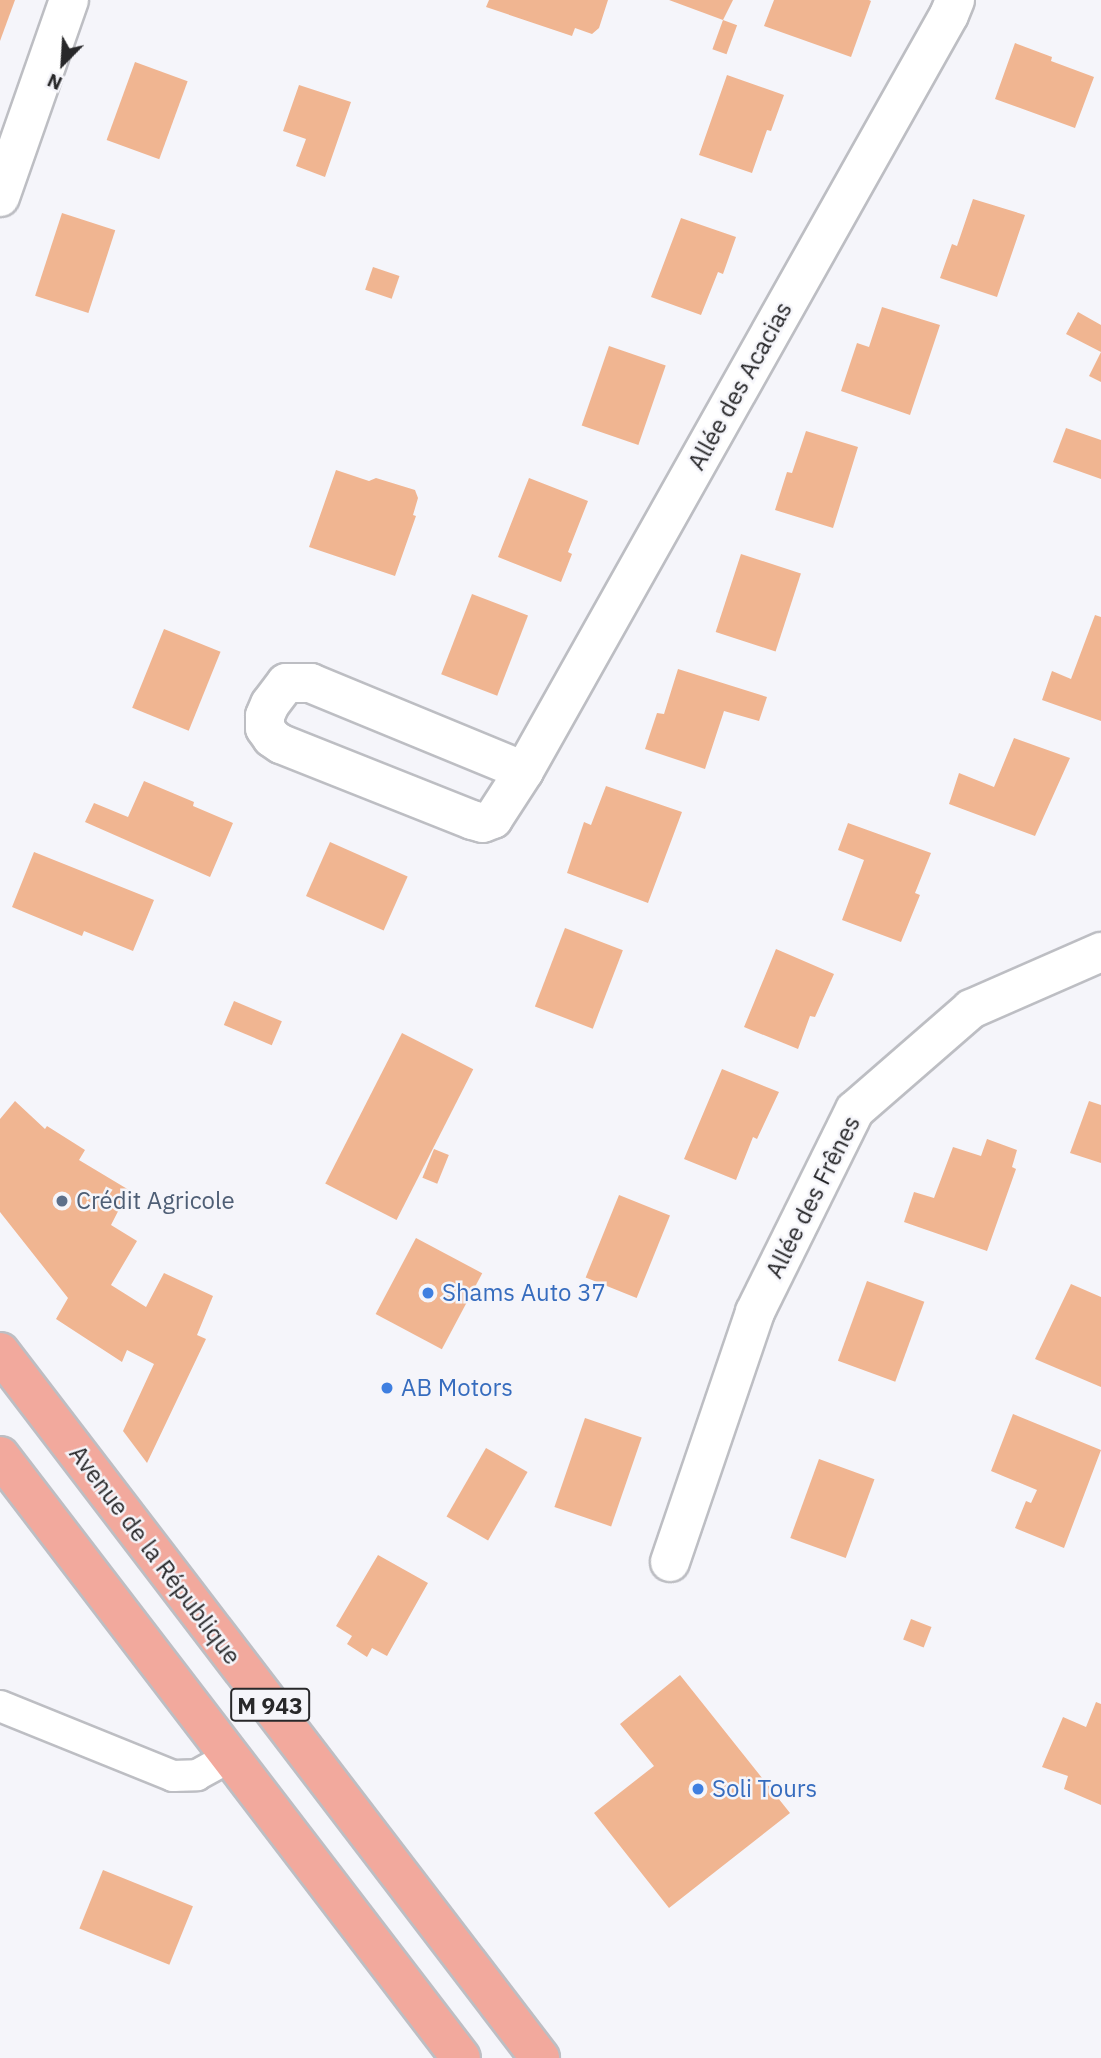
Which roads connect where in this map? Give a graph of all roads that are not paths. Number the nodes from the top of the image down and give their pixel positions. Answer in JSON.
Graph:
{"nodes":[{"id":1,"x":69,"y":0,"type":"edge"},
{"id":2,"x":955,"y":0,"type":"edge"},
{"id":3,"x":0,"y":197,"type":"edge"},
{"id":4,"x":524,"y":771,"type":"junction"},
{"id":5,"x":1101,"y":952,"type":"edge"},
{"id":6,"x":0,"y":1352,"type":"edge"},
{"id":7,"x":0,"y":1456,"type":"edge"},
{"id":8,"x":670,"y":1562,"type":"dead end"},
{"id":9,"x":0,"y":1706,"type":"edge"},
{"id":10,"x":228,"y":1758,"type":"junction"},
{"id":11,"x":461,"y":2058,"type":"edge"},
{"id":12,"x":540,"y":2058,"type":"edge"}],
"edges":[{"from":1,"to":3,"type":"street"},
{"from":2,"to":4,"type":"street","name":"Allée des Acacias"},
{"from":4,"to":4,"type":"street","name":"Allée des Acacias"},
{"from":5,"to":8,"type":"street","name":"Allée des Frênes"},
{"from":6,"to":12,"type":"main road","name":"Avenue de la République","number":"M 943"},
{"from":7,"to":10,"type":"main road","number":"M 943"},
{"from":9,"to":10,"type":"lane"},
{"from":10,"to":11,"type":"main road","number":"M 943"}]}
